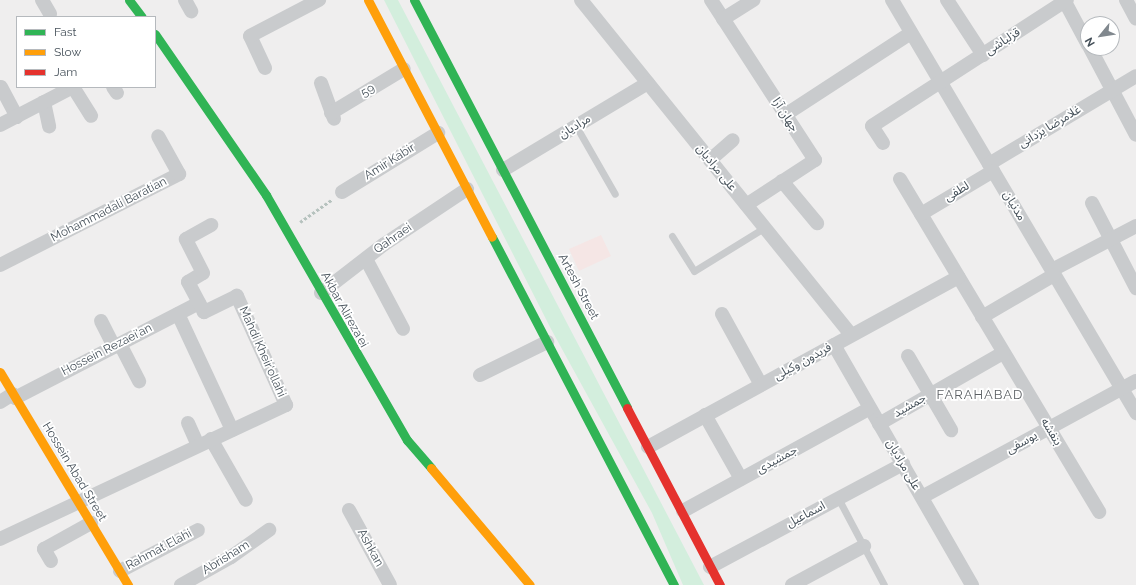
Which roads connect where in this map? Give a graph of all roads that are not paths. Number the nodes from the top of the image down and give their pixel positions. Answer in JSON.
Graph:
{"nodes":[{"id":1,"x":42,"y":0,"type":"edge"},
{"id":2,"x":130,"y":0,"type":"edge"},
{"id":3,"x":319,"y":0,"type":"edge"},
{"id":4,"x":368,"y":0,"type":"edge"},
{"id":5,"x":414,"y":0,"type":"edge"},
{"id":6,"x":581,"y":0,"type":"edge"},
{"id":7,"x":711,"y":0,"type":"edge"},
{"id":8,"x":752,"y":0,"type":"edge"},
{"id":9,"x":892,"y":0,"type":"edge"},
{"id":10,"x":947,"y":0,"type":"edge"},
{"id":11,"x":1126,"y":0,"type":"edge"},
{"id":12,"x":1065,"y":1,"type":"edge"},
{"id":13,"x":50,"y":14,"type":"dead end"},
{"id":14,"x":141,"y":16,"type":"edge"},
{"id":15,"x":1136,"y":18,"type":"edge"},
{"id":16,"x":723,"y":19,"type":"junction"},
{"id":17,"x":1080,"y":30,"type":"edge"},
{"id":18,"x":911,"y":33,"type":"junction"},
{"id":19,"x":156,"y":35,"type":"edge"},
{"id":20,"x":983,"y":55,"type":"junction"},
{"id":21,"x":1094,"y":56,"type":"edge"},
{"id":22,"x":265,"y":68,"type":"dead end"},
{"id":23,"x":404,"y":69,"type":"junction"},
{"id":24,"x":1136,"y":76,"type":"edge"},
{"id":25,"x":940,"y":82,"type":"junction"},
{"id":26,"x":321,"y":83,"type":"dead end"},
{"id":27,"x":648,"y":83,"type":"junction"},
{"id":28,"x":1,"y":87,"type":"edge"},
{"id":29,"x":71,"y":88,"type":"edge"},
{"id":30,"x":74,"y":88,"type":"edge"},
{"id":31,"x":1112,"y":90,"type":"junction"},
{"id":32,"x":44,"y":102,"type":"junction"},
{"id":33,"x":785,"y":114,"type":"junction"},
{"id":34,"x":91,"y":116,"type":"dead end"},
{"id":35,"x":17,"y":117,"type":"junction"},
{"id":36,"x":0,"y":125,"type":"edge"},
{"id":37,"x":49,"y":126,"type":"dead end"},
{"id":38,"x":576,"y":126,"type":"junction"},
{"id":39,"x":438,"y":133,"type":"junction"},
{"id":40,"x":1136,"y":135,"type":"edge"},
{"id":41,"x":158,"y":136,"type":"dead end"},
{"id":42,"x":733,"y":140,"type":"dead end"},
{"id":43,"x":883,"y":143,"type":"dead end"},
{"id":44,"x":710,"y":160,"type":"junction"},
{"id":45,"x":991,"y":167,"type":"junction"},
{"id":46,"x":503,"y":170,"type":"junction"},
{"id":47,"x":900,"y":179,"type":"dead end"},
{"id":48,"x":782,"y":181,"type":"junction"},
{"id":49,"x":467,"y":189,"type":"junction"},
{"id":50,"x":342,"y":192,"type":"road end"},
{"id":51,"x":615,"y":194,"type":"dead end"},
{"id":52,"x":1092,"y":203,"type":"dead end"},
{"id":53,"x":746,"y":205,"type":"junction"},
{"id":54,"x":921,"y":214,"type":"junction"},
{"id":55,"x":817,"y":223,"type":"dead end"},
{"id":56,"x":212,"y":225,"type":"dead end"},
{"id":57,"x":1136,"y":226,"type":"edge"},
{"id":58,"x":764,"y":228,"type":"junction"},
{"id":59,"x":672,"y":236,"type":"dead end"},
{"id":60,"x":1110,"y":239,"type":"junction"},
{"id":61,"x":366,"y":259,"type":"junction"},
{"id":62,"x":0,"y":265,"type":"edge"},
{"id":63,"x":1053,"y":272,"type":"junction"},
{"id":64,"x":958,"y":277,"type":"junction"},
{"id":65,"x":1136,"y":288,"type":"edge"},
{"id":66,"x":321,"y":293,"type":"junction"},
{"id":67,"x":199,"y":303,"type":"junction"},
{"id":68,"x":178,"y":314,"type":"junction"},
{"id":69,"x":722,"y":314,"type":"dead end"},
{"id":70,"x":982,"y":317,"type":"junction"},
{"id":71,"x":101,"y":321,"type":"dead end"},
{"id":72,"x":404,"y":329,"type":"dead end"},
{"id":73,"x":851,"y":335,"type":"junction"},
{"id":74,"x":547,"y":342,"type":"junction"},
{"id":75,"x":117,"y":345,"type":"junction"},
{"id":76,"x":834,"y":345,"type":"junction"},
{"id":77,"x":1003,"y":353,"type":"junction"},
{"id":78,"x":908,"y":356,"type":"dead end"},
{"id":79,"x":0,"y":372,"type":"edge"},
{"id":80,"x":480,"y":375,"type":"dead end"},
{"id":81,"x":139,"y":381,"type":"dead end"},
{"id":82,"x":1136,"y":381,"type":"edge"},
{"id":83,"x":761,"y":384,"type":"junction"},
{"id":84,"x":1122,"y":389,"type":"junction"},
{"id":85,"x":930,"y":395,"type":"junction"},
{"id":86,"x":14,"y":396,"type":"junction"},
{"id":87,"x":0,"y":402,"type":"edge"},
{"id":88,"x":870,"y":408,"type":"junction"},
{"id":89,"x":1136,"y":413,"type":"edge"},
{"id":90,"x":705,"y":415,"type":"junction"},
{"id":91,"x":188,"y":424,"type":"dead end"},
{"id":92,"x":880,"y":424,"type":"junction"},
{"id":93,"x":1048,"y":428,"type":"junction"},
{"id":94,"x":232,"y":430,"type":"junction"},
{"id":95,"x":951,"y":430,"type":"dead end"},
{"id":96,"x":211,"y":440,"type":"junction"},
{"id":97,"x":198,"y":445,"type":"junction"},
{"id":98,"x":648,"y":447,"type":"junction"},
{"id":99,"x":903,"y":464,"type":"junction"},
{"id":100,"x":741,"y":479,"type":"junction"},
{"id":101,"x":922,"y":497,"type":"junction"},
{"id":102,"x":838,"y":498,"type":"junction"},
{"id":103,"x":77,"y":500,"type":"junction"},
{"id":104,"x":246,"y":500,"type":"dead end"},
{"id":105,"x":349,"y":510,"type":"dead end"},
{"id":106,"x":683,"y":511,"type":"junction"},
{"id":107,"x":1098,"y":512,"type":"dead end"},
{"id":108,"x":91,"y":523,"type":"junction"},
{"id":109,"x":198,"y":530,"type":"dead end"},
{"id":110,"x":269,"y":530,"type":"dead end"},
{"id":111,"x":0,"y":539,"type":"edge"},
{"id":112,"x":864,"y":546,"type":"junction"},
{"id":113,"x":52,"y":561,"type":"dead end"},
{"id":114,"x":710,"y":567,"type":"junction"},
{"id":115,"x":120,"y":571,"type":"junction"},
{"id":116,"x":128,"y":585,"type":"edge"},
{"id":117,"x":181,"y":585,"type":"edge"},
{"id":118,"x":390,"y":585,"type":"edge"},
{"id":119,"x":530,"y":585,"type":"edge"},
{"id":120,"x":674,"y":585,"type":"edge"},
{"id":121,"x":720,"y":585,"type":"edge"},
{"id":122,"x":792,"y":585,"type":"edge"},
{"id":123,"x":884,"y":585,"type":"edge"},
{"id":124,"x":972,"y":585,"type":"edge"}],
"edges":[{"from":1,"to":13,"type":"street"},
{"from":2,"to":14,"type":"main road"},
{"from":3,"to":22,"type":"street"},
{"from":4,"to":23,"type":"main road"},
{"from":5,"to":46,"type":"main road","name":"Artesh Street"},
{"from":6,"to":27,"type":"street","name":"علی مرادیان"},
{"from":7,"to":16,"type":"street","name":"جهان آرا"},
{"from":8,"to":16,"type":"street"},
{"from":9,"to":18,"type":"street","name":"مدنیان"},
{"from":10,"to":20,"type":"street"},
{"from":11,"to":15,"type":"street"},
{"from":12,"to":17,"type":"street"},
{"from":12,"to":20,"type":"street","name":"قزلباشی"},
{"from":16,"to":33,"type":"street","name":"جهان آرا"},
{"from":18,"to":25,"type":"street","name":"مدنیان"},
{"from":18,"to":33,"type":"street"},
{"from":19,"to":66,"type":"main road","name":"Akbar Alireza'ei"},
{"from":20,"to":25,"type":"street","name":"قزلباشی"},
{"from":21,"to":31,"type":"street"},
{"from":23,"to":26,"type":"street","name":"59"},
{"from":23,"to":39,"type":"main road"},
{"from":24,"to":31,"type":"street","name":"غلامرضا یزدانی"},
{"from":25,"to":43,"type":"street","name":"قزلباشی"},
{"from":25,"to":45,"type":"street","name":"مدنیان"},
{"from":27,"to":38,"type":"street","name":"مرادیان"},
{"from":27,"to":44,"type":"street","name":"علی مرادیان"},
{"from":28,"to":35,"type":"street"},
{"from":29,"to":32,"type":"street"},
{"from":30,"to":34,"type":"street"},
{"from":31,"to":40,"type":"street"},
{"from":31,"to":45,"type":"street","name":"غلامرضا یزدانی"},
{"from":32,"to":35,"type":"street"},
{"from":32,"to":37,"type":"street"},
{"from":33,"to":48,"type":"street","name":"جهان آرا"},
{"from":35,"to":36,"type":"street"},
{"from":38,"to":46,"type":"street","name":"مرادیان"},
{"from":38,"to":51,"type":"lane"},
{"from":39,"to":49,"type":"main road"},
{"from":39,"to":50,"type":"street","name":"Amir Kabir"},
{"from":41,"to":62,"type":"street","name":"Mohammadali Baratian"},
{"from":42,"to":44,"type":"street"},
{"from":44,"to":53,"type":"street","name":"علی مرادیان"},
{"from":45,"to":54,"type":"street","name":"لطفی"},
{"from":45,"to":63,"type":"street","name":"مدنیان"},
{"from":46,"to":98,"type":"main road","name":"Artesh Street"},
{"from":47,"to":54,"type":"street","name":"بنفشه"},
{"from":48,"to":53,"type":"street","name":"جهان آرا"},
{"from":48,"to":55,"type":"street"},
{"from":49,"to":61,"type":"street","name":"Qahraei"},
{"from":49,"to":74,"type":"main road"},
{"from":52,"to":60,"type":"street"},
{"from":53,"to":58,"type":"street","name":"علی مرادیان"},
{"from":54,"to":64,"type":"street","name":"بنفشه"},
{"from":56,"to":67,"type":"street"},
{"from":57,"to":60,"type":"street"},
{"from":58,"to":59,"type":"lane"},
{"from":58,"to":73,"type":"street","name":"علی مرادیان"},
{"from":60,"to":63,"type":"street"},
{"from":60,"to":65,"type":"street"},
{"from":61,"to":66,"type":"street","name":"Qahraei"},
{"from":61,"to":72,"type":"street"},
{"from":63,"to":70,"type":"street"},
{"from":63,"to":84,"type":"street","name":"مدنیان"},
{"from":64,"to":70,"type":"street","name":"بنفشه"},
{"from":64,"to":73,"type":"street","name":"فریدون وکیلی"},
{"from":66,"to":119,"type":"main road","name":"Akbar Alireza'ei"},
{"from":67,"to":68,"type":"street","name":"Hossein Rezaei'an"},
{"from":67,"to":94,"type":"street","name":"Mahdi Kheir'ollahi"},
{"from":68,"to":75,"type":"street","name":"Hossein Rezaei'an"},
{"from":68,"to":94,"type":"street"},
{"from":69,"to":83,"type":"street"},
{"from":70,"to":77,"type":"street","name":"بنفشه"},
{"from":71,"to":75,"type":"street"},
{"from":73,"to":76,"type":"street","name":"فریدون وکیلی"},
{"from":74,"to":80,"type":"street"},
{"from":74,"to":120,"type":"main road"},
{"from":75,"to":81,"type":"street"},
{"from":75,"to":86,"type":"street","name":"Hossein Rezaei'an"},
{"from":76,"to":83,"type":"street","name":"فریدون وکیلی"},
{"from":76,"to":88,"type":"street","name":"علی مرادیان"},
{"from":77,"to":85,"type":"street","name":"جمشید"},
{"from":77,"to":93,"type":"street","name":"بنفشه"},
{"from":78,"to":85,"type":"street"},
{"from":79,"to":86,"type":"main road","name":"Hossein Abad Street"},
{"from":82,"to":84,"type":"street","name":"یوسفی"},
{"from":83,"to":90,"type":"street","name":"فریدون وکیلی"},
{"from":84,"to":89,"type":"street","name":"مدنیان"},
{"from":84,"to":93,"type":"street","name":"یوسفی"},
{"from":85,"to":92,"type":"street","name":"جمشید"},
{"from":85,"to":95,"type":"street"},
{"from":86,"to":87,"type":"street","name":"Hossein Rezaei'an"},
{"from":86,"to":103,"type":"main road","name":"Hossein Abad Street"},
{"from":88,"to":92,"type":"street","name":"علی مرادیان"},
{"from":88,"to":100,"type":"street","name":"جمشیدی"},
{"from":90,"to":98,"type":"street","name":"فریدون وکیلی"},
{"from":90,"to":100,"type":"street"},
{"from":91,"to":97,"type":"street"},
{"from":92,"to":99,"type":"street","name":"علی مرادیان"},
{"from":93,"to":101,"type":"street","name":"یوسفی"},
{"from":93,"to":107,"type":"street","name":"بنفشه"},
{"from":94,"to":96,"type":"street","name":"Mahdi Kheir'ollahi"},
{"from":96,"to":97,"type":"street","name":"Mahdi Kheir'ollahi"},
{"from":96,"to":104,"type":"street"},
{"from":97,"to":103,"type":"street","name":"Mahdi Kheir'ollahi"},
{"from":98,"to":106,"type":"main road","name":"Artesh Street"},
{"from":99,"to":101,"type":"street","name":"علی مرادیان"},
{"from":99,"to":102,"type":"street","name":"اسماعیل"},
{"from":100,"to":106,"type":"street","name":"جمشیدی"},
{"from":101,"to":124,"type":"street","name":"علی مرادیان"},
{"from":102,"to":112,"type":"lane"},
{"from":102,"to":114,"type":"street","name":"اسماعیل"},
{"from":103,"to":108,"type":"main road","name":"Hossein Abad Street"},
{"from":103,"to":111,"type":"street","name":"Mahdi Kheir'ollahi"},
{"from":105,"to":118,"type":"street","name":"Ashkan"},
{"from":106,"to":114,"type":"main road","name":"Artesh Street"},
{"from":108,"to":113,"type":"street"},
{"from":108,"to":115,"type":"main road","name":"Hossein Abad Street"},
{"from":109,"to":115,"type":"street","name":"Rahmat Elahi"},
{"from":110,"to":117,"type":"street","name":"Abrisham"},
{"from":112,"to":122,"type":"street"},
{"from":112,"to":123,"type":"lane"},
{"from":114,"to":121,"type":"main road","name":"Artesh Street"},
{"from":115,"to":116,"type":"main road","name":"Hossein Abad Street"}]}
